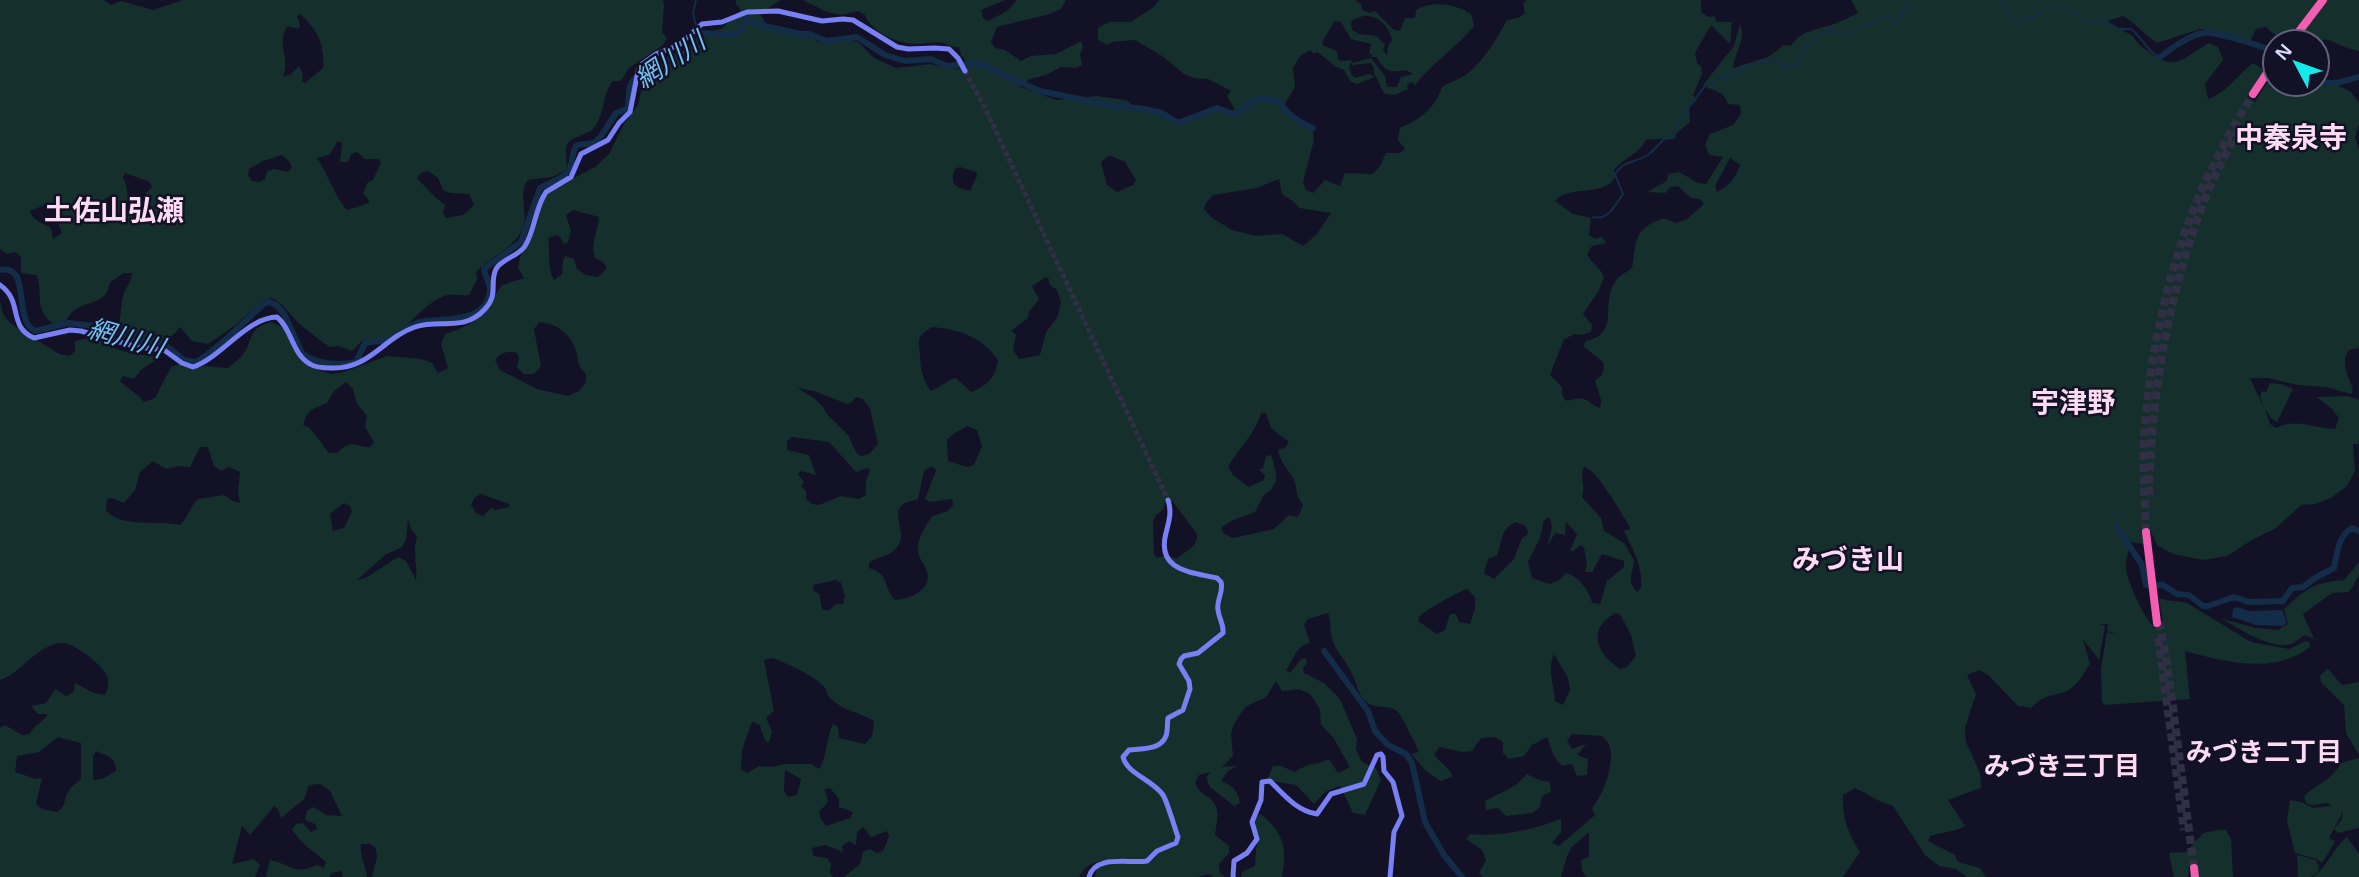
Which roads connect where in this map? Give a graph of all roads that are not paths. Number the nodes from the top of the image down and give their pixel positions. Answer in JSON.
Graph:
{"nodes":[{"id":1,"x":2322,"y":0,"type":"edge"},
{"id":2,"x":2299,"y":28,"type":"edge"},
{"id":3,"x":964,"y":70,"type":"tunnel mouth"},
{"id":4,"x":2261,"y":84,"type":"edge"},
{"id":5,"x":2254,"y":95,"type":"tunnel mouth"},
{"id":6,"x":0,"y":285,"type":"edge"},
{"id":7,"x":1168,"y":500,"type":"tunnel mouth"},
{"id":8,"x":2148,"y":531,"type":"tunnel mouth"},
{"id":9,"x":2158,"y":622,"type":"tunnel mouth"},
{"id":10,"x":1089,"y":877,"type":"edge"},
{"id":11,"x":1233,"y":877,"type":"edge"},
{"id":12,"x":1390,"y":877,"type":"edge"}],
"edges":[{"from":1,"to":2,"type":"highway"},
{"from":3,"to":6,"type":"main road"},
{"from":4,"to":5,"type":"highway"},
{"from":7,"to":10,"type":"main road"},
{"from":8,"to":9,"type":"highway"},
{"from":11,"to":12,"type":"main road"}]}
